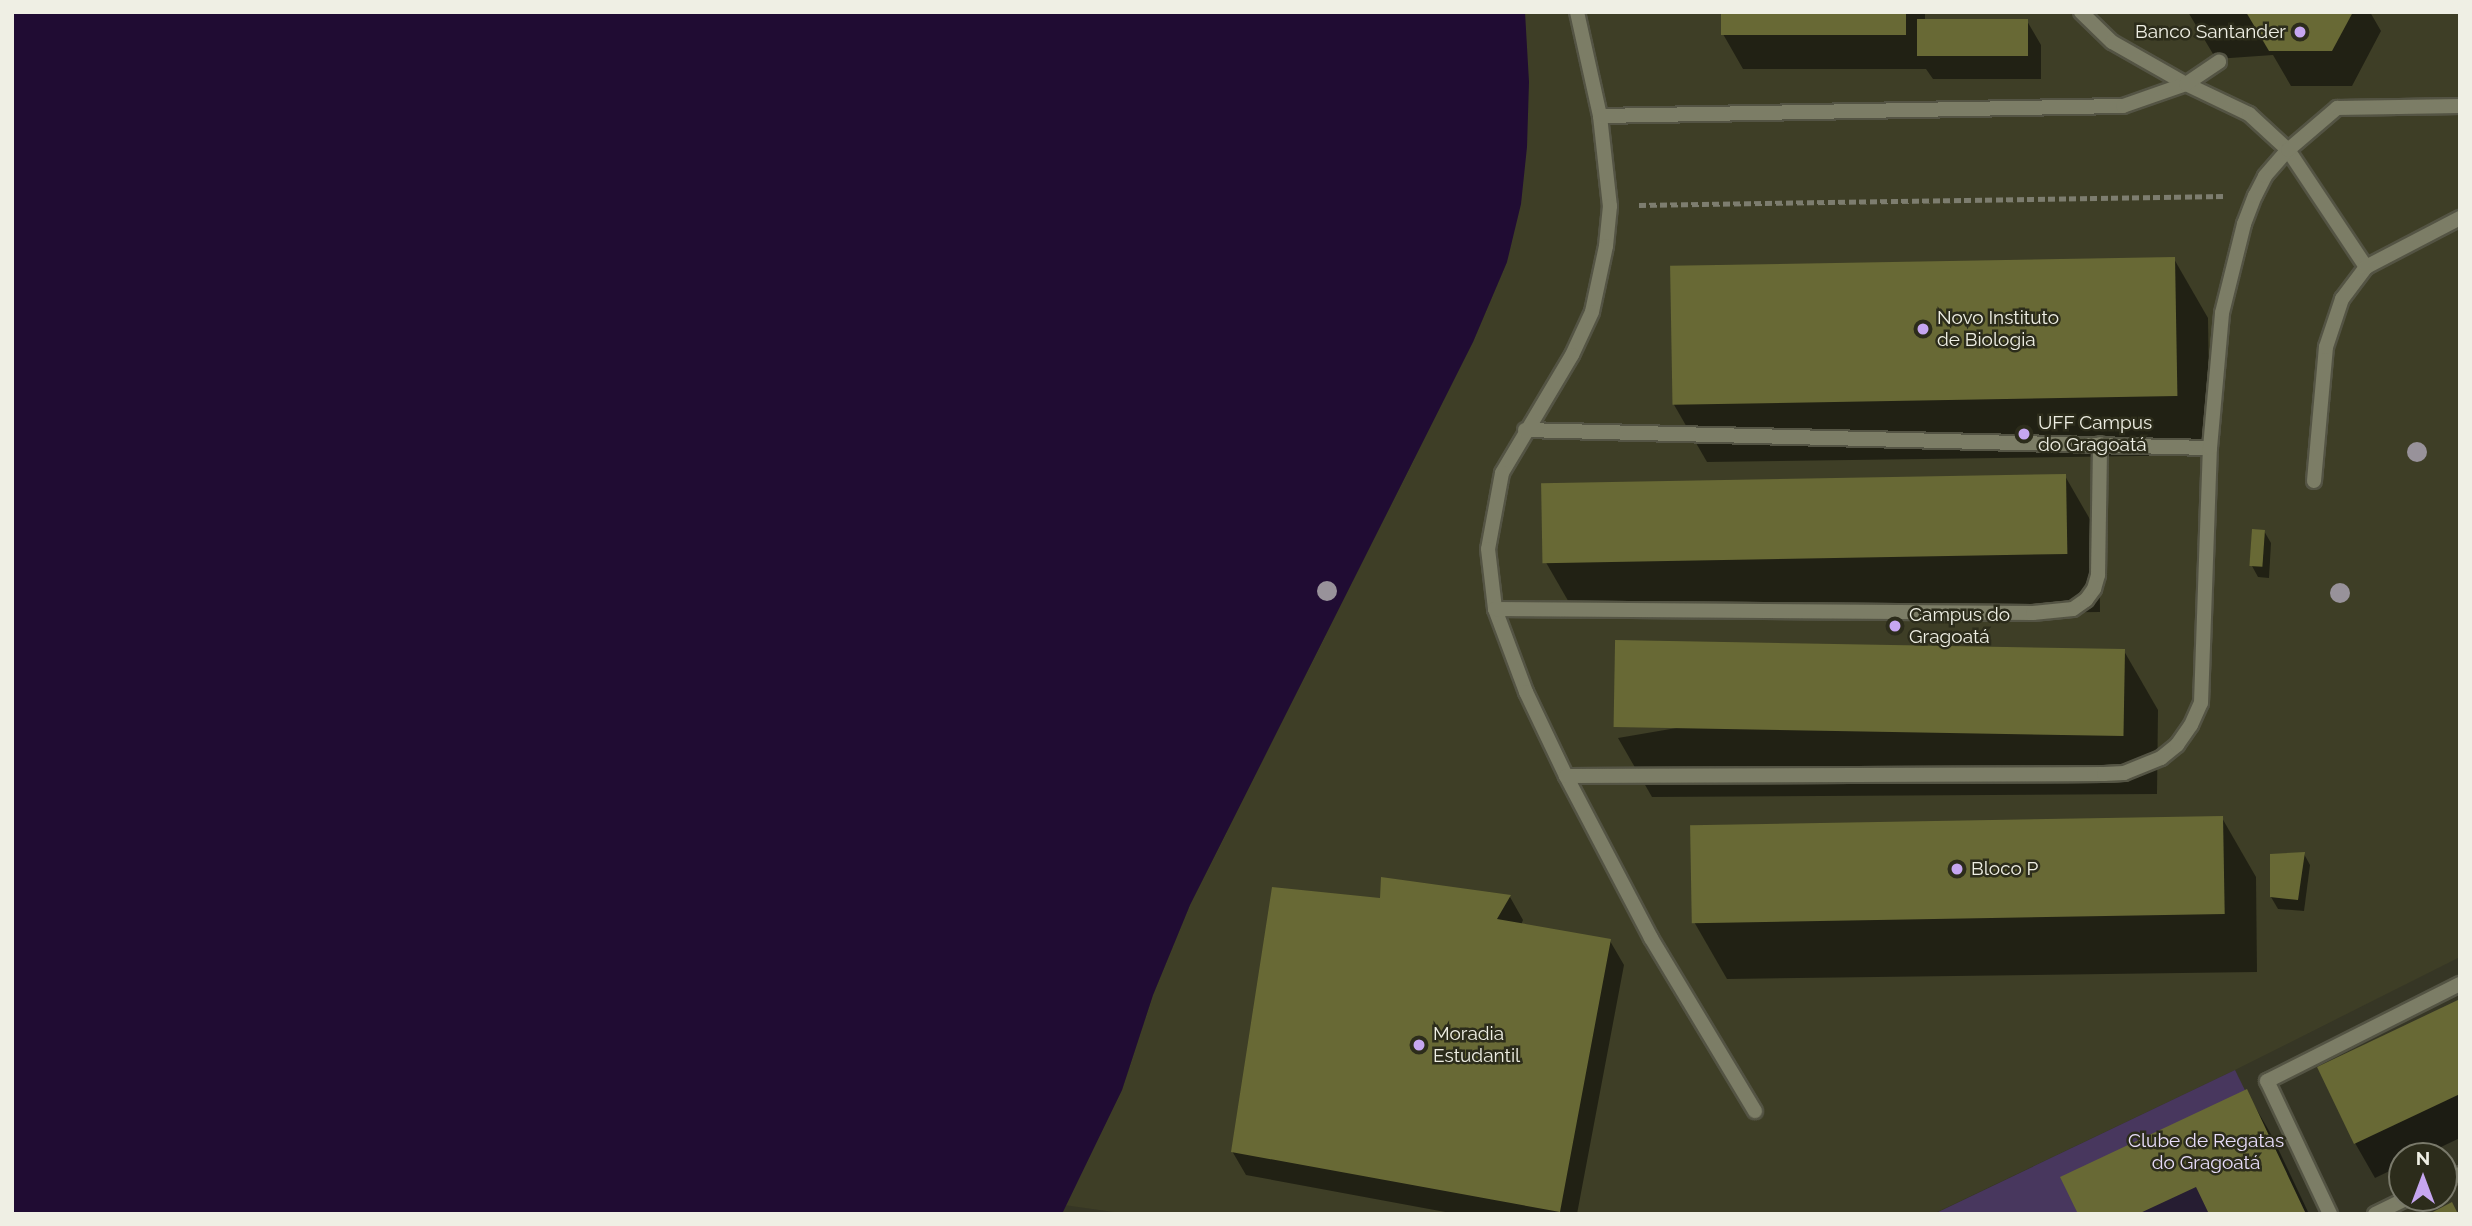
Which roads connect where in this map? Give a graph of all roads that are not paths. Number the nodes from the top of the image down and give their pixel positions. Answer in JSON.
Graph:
{"nodes":[{"id":1,"x":1577,"y":12,"type":"edge"},
{"id":2,"x":2081,"y":12,"type":"edge"},
{"id":3,"x":2219,"y":62,"type":"dead end"},
{"id":4,"x":2186,"y":84,"type":"junction"},
{"id":5,"x":2460,"y":106,"type":"edge"},
{"id":6,"x":1600,"y":116,"type":"junction"},
{"id":7,"x":2288,"y":150,"type":"junction"},
{"id":8,"x":2460,"y":218,"type":"edge"},
{"id":9,"x":2366,"y":267,"type":"junction"},
{"id":10,"x":1525,"y":430,"type":"junction"},
{"id":11,"x":2100,"y":444,"type":"junction"},
{"id":12,"x":2210,"y":448,"type":"junction"},
{"id":13,"x":2314,"y":481,"type":"dead end"},
{"id":14,"x":1495,"y":609,"type":"junction"},
{"id":15,"x":1566,"y":776,"type":"junction"},
{"id":16,"x":2460,"y":984,"type":"edge"},
{"id":17,"x":1755,"y":1111,"type":"dead end"},
{"id":18,"x":2330,"y":1214,"type":"edge"}],
"edges":[{"from":1,"to":6,"type":"street"},
{"from":2,"to":4,"type":"street"},
{"from":3,"to":4,"type":"street"},
{"from":4,"to":6,"type":"street"},
{"from":4,"to":7,"type":"street"},
{"from":5,"to":7,"type":"street"},
{"from":6,"to":10,"type":"street"},
{"from":7,"to":9,"type":"street"},
{"from":7,"to":12,"type":"street"},
{"from":8,"to":9,"type":"street"},
{"from":9,"to":13,"type":"street"},
{"from":10,"to":11,"type":"street"},
{"from":10,"to":14,"type":"street"},
{"from":11,"to":12,"type":"street"},
{"from":11,"to":14,"type":"street"},
{"from":12,"to":15,"type":"street"},
{"from":14,"to":15,"type":"street"},
{"from":15,"to":17,"type":"street"},
{"from":16,"to":18,"type":"street"}]}
